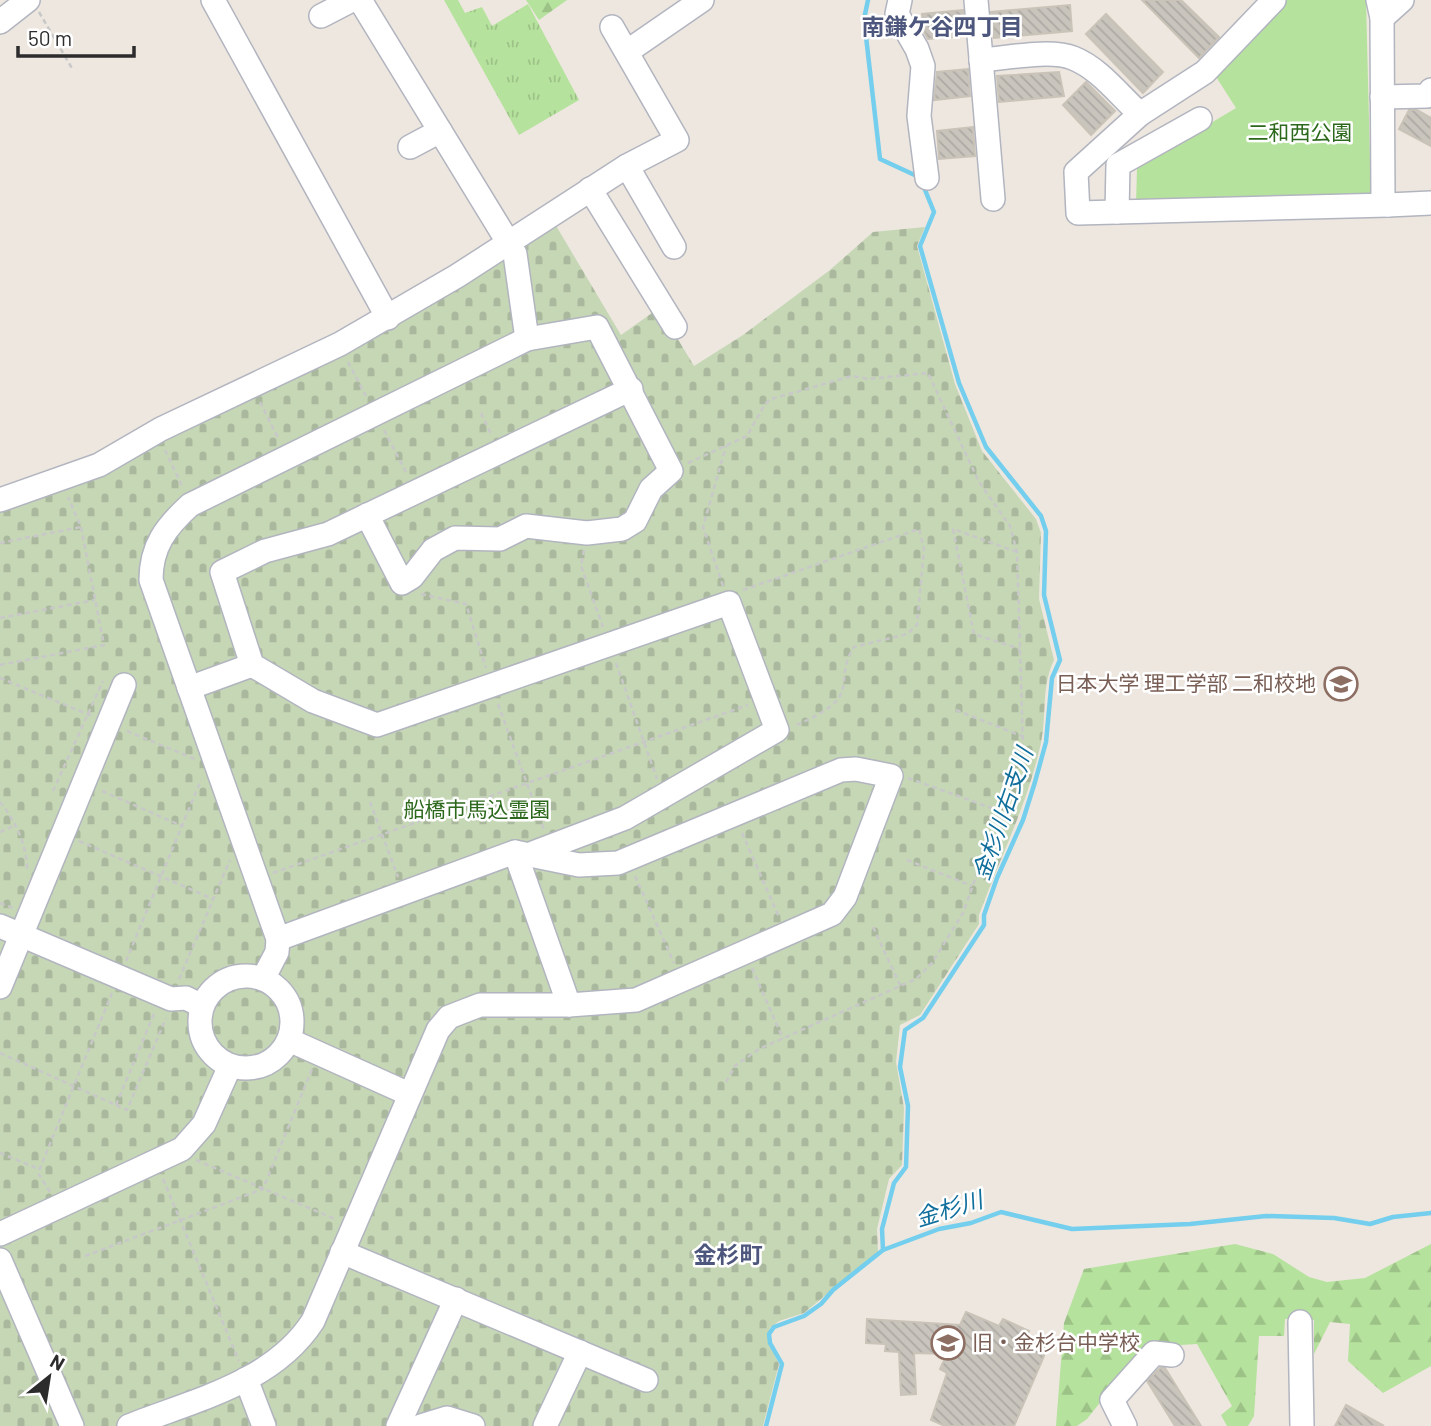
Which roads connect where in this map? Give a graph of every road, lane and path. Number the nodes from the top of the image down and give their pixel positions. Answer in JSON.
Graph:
{"nodes":[{"id":1,"x":213,"y":0,"type":"edge"},
{"id":2,"x":352,"y":0,"type":"edge"},
{"id":3,"x":360,"y":0,"type":"edge"},
{"id":4,"x":702,"y":0,"type":"edge"},
{"id":5,"x":900,"y":0,"type":"edge"},
{"id":6,"x":976,"y":0,"type":"edge"},
{"id":7,"x":1274,"y":0,"type":"edge"},
{"id":8,"x":1402,"y":0,"type":"edge"},
{"id":9,"x":34,"y":6,"type":"edge"},
{"id":10,"x":1380,"y":9,"type":"edge"},
{"id":11,"x":321,"y":16,"type":"dead end"},
{"id":12,"x":0,"y":22,"type":"edge"},
{"id":13,"x":612,"y":27,"type":"dead end"},
{"id":14,"x":628,"y":51,"type":"junction"},
{"id":15,"x":981,"y":60,"type":"junction"},
{"id":16,"x":74,"y":70,"type":"dead end"},
{"id":17,"x":1430,"y":95,"type":"edge"},
{"id":18,"x":1382,"y":97,"type":"junction"},
{"id":19,"x":1140,"y":114,"type":"junction"},
{"id":20,"x":1200,"y":119,"type":"dead end"},
{"id":21,"x":440,"y":131,"type":"junction"},
{"id":22,"x":411,"y":147,"type":"dead end"},
{"id":23,"x":627,"y":166,"type":"junction"},
{"id":24,"x":927,"y":178,"type":"dead end"},
{"id":25,"x":590,"y":188,"type":"junction"},
{"id":26,"x":993,"y":199,"type":"dead end"},
{"id":27,"x":1431,"y":203,"type":"edge"},
{"id":28,"x":1388,"y":205,"type":"junction"},
{"id":29,"x":1117,"y":212,"type":"junction"},
{"id":30,"x":674,"y":247,"type":"dead end"},
{"id":31,"x":511,"y":248,"type":"junction"},
{"id":32,"x":388,"y":318,"type":"junction"},
{"id":33,"x":675,"y":327,"type":"dead end"},
{"id":34,"x":527,"y":339,"type":"junction"},
{"id":35,"x":345,"y":356,"type":"dead end"},
{"id":36,"x":631,"y":389,"type":"junction"},
{"id":37,"x":259,"y":399,"type":"dead end"},
{"id":38,"x":481,"y":413,"type":"dead end"},
{"id":39,"x":375,"y":414,"type":"junction"},
{"id":40,"x":726,"y":446,"type":"junction"},
{"id":41,"x":164,"y":450,"type":"dead end"},
{"id":42,"x":499,"y":452,"type":"junction"},
{"id":43,"x":288,"y":457,"type":"junction"},
{"id":44,"x":671,"y":471,"type":"junction"},
{"id":45,"x":415,"y":493,"type":"junction"},
{"id":46,"x":66,"y":494,"type":"dead end"},
{"id":47,"x":0,"y":500,"type":"edge"},
{"id":48,"x":190,"y":505,"type":"junction"},
{"id":49,"x":367,"y":515,"type":"junction"},
{"id":50,"x":81,"y":527,"type":"junction"},
{"id":51,"x":587,"y":533,"type":"junction"},
{"id":52,"x":0,"y":543,"type":"edge"},
{"id":53,"x":1017,"y":552,"type":"junction"},
{"id":54,"x":418,"y":593,"type":"dead end"},
{"id":55,"x":95,"y":600,"type":"junction"},
{"id":56,"x":729,"y":603,"type":"junction"},
{"id":57,"x":0,"y":618,"type":"edge"},
{"id":58,"x":610,"y":645,"type":"junction"},
{"id":59,"x":1020,"y":649,"type":"junction"},
{"id":60,"x":0,"y":665,"type":"edge"},
{"id":61,"x":252,"y":665,"type":"junction"},
{"id":62,"x":113,"y":683,"type":"joint"},
{"id":63,"x":492,"y":685,"type":"junction"},
{"id":64,"x":189,"y":688,"type":"junction"},
{"id":65,"x":765,"y":699,"type":"junction"},
{"id":66,"x":956,"y":710,"type":"dead end"},
{"id":67,"x":777,"y":730,"type":"junction"},
{"id":68,"x":1024,"y":737,"type":"junction"},
{"id":69,"x":644,"y":742,"type":"junction"},
{"id":70,"x":891,"y":776,"type":"junction"},
{"id":71,"x":84,"y":783,"type":"junction"},
{"id":72,"x":527,"y":783,"type":"junction"},
{"id":73,"x":53,"y":791,"type":"dead end"},
{"id":74,"x":663,"y":795,"type":"junction"},
{"id":75,"x":0,"y":802,"type":"edge"},
{"id":76,"x":370,"y":802,"type":"dead end"},
{"id":77,"x":1000,"y":811,"type":"junction"},
{"id":78,"x":738,"y":824,"type":"dead end"},
{"id":79,"x":16,"y":825,"type":"junction"},
{"id":80,"x":182,"y":825,"type":"dead end"},
{"id":81,"x":0,"y":832,"type":"edge"},
{"id":82,"x":63,"y":834,"type":"junction"},
{"id":83,"x":241,"y":834,"type":"junction"},
{"id":84,"x":382,"y":834,"type":"junction"},
{"id":85,"x":533,"y":851,"type":"junction"},
{"id":86,"x":907,"y":860,"type":"dead end"},
{"id":87,"x":633,"y":870,"type":"dead end"},
{"id":88,"x":27,"y":873,"type":"dead end"},
{"id":89,"x":256,"y":878,"type":"junction"},
{"id":90,"x":972,"y":886,"type":"junction"},
{"id":91,"x":404,"y":893,"type":"junction"},
{"id":92,"x":213,"y":899,"type":"junction"},
{"id":93,"x":0,"y":903,"type":"edge"},
{"id":94,"x":873,"y":927,"type":"dead end"},
{"id":95,"x":11,"y":931,"type":"edge"},
{"id":96,"x":787,"y":934,"type":"junction"},
{"id":97,"x":278,"y":939,"type":"junction"},
{"id":98,"x":745,"y":953,"type":"junction"},
{"id":99,"x":263,"y":979,"type":"junction"},
{"id":100,"x":682,"y":982,"type":"junction"},
{"id":101,"x":0,"y":987,"type":"edge"},
{"id":102,"x":901,"y":987,"type":"junction"},
{"id":103,"x":169,"y":998,"type":"junction"},
{"id":104,"x":569,"y":1005,"type":"junction"},
{"id":105,"x":202,"y":1006,"type":"junction"},
{"id":106,"x":783,"y":1039,"type":"junction"},
{"id":107,"x":289,"y":1040,"type":"junction"},
{"id":108,"x":0,"y":1053,"type":"edge"},
{"id":109,"x":318,"y":1053,"type":"junction"},
{"id":110,"x":230,"y":1066,"type":"junction"},
{"id":111,"x":726,"y":1082,"type":"dead end"},
{"id":112,"x":409,"y":1094,"type":"junction"},
{"id":113,"x":116,"y":1105,"type":"junction"},
{"id":114,"x":178,"y":1152,"type":"junction"},
{"id":115,"x":0,"y":1153,"type":"edge"},
{"id":116,"x":156,"y":1164,"type":"junction"},
{"id":117,"x":39,"y":1169,"type":"dead end"},
{"id":118,"x":263,"y":1189,"type":"junction"},
{"id":119,"x":180,"y":1220,"type":"junction"},
{"id":120,"x":338,"y":1220,"type":"dead end"},
{"id":121,"x":0,"y":1234,"type":"edge"},
{"id":122,"x":342,"y":1252,"type":"junction"},
{"id":123,"x":85,"y":1256,"type":"dead end"},
{"id":124,"x":0,"y":1260,"type":"edge"},
{"id":125,"x":456,"y":1299,"type":"junction"},
{"id":126,"x":1300,"y":1322,"type":"dead end"},
{"id":127,"x":580,"y":1352,"type":"junction"},
{"id":128,"x":1172,"y":1355,"type":"dead end"},
{"id":129,"x":246,"y":1379,"type":"junction"},
{"id":130,"x":646,"y":1380,"type":"dead end"},
{"id":131,"x":72,"y":1426,"type":"edge"},
{"id":132,"x":129,"y":1426,"type":"edge"},
{"id":133,"x":264,"y":1426,"type":"edge"},
{"id":134,"x":398,"y":1426,"type":"edge"},
{"id":135,"x":421,"y":1426,"type":"edge"},
{"id":136,"x":473,"y":1426,"type":"edge"},
{"id":137,"x":545,"y":1426,"type":"edge"},
{"id":138,"x":1125,"y":1426,"type":"edge"},
{"id":139,"x":1302,"y":1426,"type":"edge"}],
"edges":[{"from":1,"to":32,"type":"street"},
{"from":2,"to":11,"type":"street"},
{"from":3,"to":21,"type":"street"},
{"from":4,"to":14,"type":"street"},
{"from":5,"to":24,"type":"street"},
{"from":6,"to":15,"type":"street"},
{"from":7,"to":19,"type":"street"},
{"from":8,"to":10,"type":"street"},
{"from":9,"to":12,"type":"street"},
{"from":9,"to":16,"type":"path"},
{"from":10,"to":18,"type":"street"},
{"from":13,"to":14,"type":"street"},
{"from":14,"to":23,"type":"street"},
{"from":15,"to":19,"type":"street"},
{"from":15,"to":26,"type":"street"},
{"from":17,"to":18,"type":"street"},
{"from":18,"to":28,"type":"street"},
{"from":19,"to":29,"type":"street"},
{"from":20,"to":29,"type":"street"},
{"from":21,"to":22,"type":"street"},
{"from":21,"to":31,"type":"street"},
{"from":23,"to":25,"type":"street"},
{"from":23,"to":30,"type":"street"},
{"from":25,"to":31,"type":"street"},
{"from":25,"to":33,"type":"street"},
{"from":27,"to":28,"type":"street"},
{"from":28,"to":29,"type":"street"},
{"from":31,"to":32,"type":"street"},
{"from":31,"to":34,"type":"street"},
{"from":32,"to":47,"type":"street"},
{"from":34,"to":36,"type":"street"},
{"from":34,"to":39,"type":"street"},
{"from":35,"to":39,"type":"path"},
{"from":36,"to":42,"type":"street"},
{"from":36,"to":44,"type":"street"},
{"from":37,"to":43,"type":"path"},
{"from":38,"to":42,"type":"path"},
{"from":39,"to":43,"type":"street"},
{"from":39,"to":45,"type":"path"},
{"from":40,"to":44,"type":"path"},
{"from":40,"to":53,"type":"path"},
{"from":40,"to":56,"type":"path"},
{"from":41,"to":48,"type":"path"},
{"from":42,"to":45,"type":"street"},
{"from":43,"to":48,"type":"street"},
{"from":44,"to":51,"type":"street"},
{"from":45,"to":49,"type":"street"},
{"from":46,"to":50,"type":"path"},
{"from":48,"to":64,"type":"street"},
{"from":49,"to":51,"type":"street"},
{"from":49,"to":61,"type":"street"},
{"from":50,"to":52,"type":"path"},
{"from":50,"to":55,"type":"path"},
{"from":51,"to":58,"type":"path"},
{"from":53,"to":59,"type":"path"},
{"from":53,"to":59,"type":"path"},
{"from":54,"to":63,"type":"path"},
{"from":55,"to":57,"type":"path"},
{"from":55,"to":60,"type":"path"},
{"from":56,"to":58,"type":"street"},
{"from":56,"to":65,"type":"street"},
{"from":56,"to":67,"type":"path"},
{"from":58,"to":63,"type":"street"},
{"from":58,"to":69,"type":"path"},
{"from":59,"to":68,"type":"path"},
{"from":61,"to":63,"type":"street"},
{"from":61,"to":64,"type":"street"},
{"from":62,"to":71,"type":"street"},
{"from":62,"to":73,"type":"path"},
{"from":63,"to":72,"type":"path"},
{"from":64,"to":83,"type":"street"},
{"from":65,"to":67,"type":"street"},
{"from":65,"to":69,"type":"path"},
{"from":66,"to":68,"type":"path"},
{"from":67,"to":74,"type":"street"},
{"from":68,"to":77,"type":"path"},
{"from":69,"to":72,"type":"path"},
{"from":69,"to":74,"type":"path"},
{"from":70,"to":77,"type":"path"},
{"from":70,"to":85,"type":"street"},
{"from":70,"to":96,"type":"street"},
{"from":71,"to":80,"type":"path"},
{"from":71,"to":82,"type":"street"},
{"from":72,"to":84,"type":"path"},
{"from":72,"to":85,"type":"path"},
{"from":74,"to":85,"type":"street"},
{"from":75,"to":79,"type":"path"},
{"from":76,"to":84,"type":"path"},
{"from":77,"to":90,"type":"path"},
{"from":78,"to":96,"type":"path"},
{"from":79,"to":81,"type":"path"},
{"from":79,"to":88,"type":"path"},
{"from":82,"to":92,"type":"path"},
{"from":82,"to":95,"type":"street"},
{"from":83,"to":89,"type":"street"},
{"from":83,"to":92,"type":"path"},
{"from":84,"to":89,"type":"path"},
{"from":84,"to":91,"type":"path"},
{"from":85,"to":91,"type":"street"},
{"from":85,"to":104,"type":"street"},
{"from":86,"to":90,"type":"path"},
{"from":87,"to":100,"type":"path"},
{"from":89,"to":97,"type":"street"},
{"from":90,"to":102,"type":"path"},
{"from":91,"to":97,"type":"street"},
{"from":92,"to":103,"type":"path"},
{"from":93,"to":95,"type":"path"},
{"from":94,"to":102,"type":"path"},
{"from":95,"to":101,"type":"street"},
{"from":95,"to":103,"type":"street"},
{"from":96,"to":98,"type":"street"},
{"from":97,"to":99,"type":"street"},
{"from":98,"to":100,"type":"street"},
{"from":98,"to":106,"type":"path"},
{"from":99,"to":105,"type":"street"},
{"from":99,"to":107,"type":"street"},
{"from":100,"to":104,"type":"street"},
{"from":102,"to":106,"type":"path"},
{"from":103,"to":105,"type":"street"},
{"from":103,"to":113,"type":"path"},
{"from":103,"to":113,"type":"path"},
{"from":104,"to":112,"type":"street"},
{"from":105,"to":110,"type":"street"},
{"from":106,"to":111,"type":"path"},
{"from":107,"to":109,"type":"street"},
{"from":107,"to":110,"type":"street"},
{"from":108,"to":113,"type":"path"},
{"from":109,"to":112,"type":"street"},
{"from":109,"to":118,"type":"path"},
{"from":110,"to":114,"type":"street"},
{"from":112,"to":122,"type":"street"},
{"from":114,"to":116,"type":"street"},
{"from":114,"to":118,"type":"path"},
{"from":115,"to":117,"type":"path"},
{"from":116,"to":119,"type":"path"},
{"from":116,"to":121,"type":"street"},
{"from":118,"to":119,"type":"path"},
{"from":118,"to":120,"type":"path"},
{"from":119,"to":123,"type":"path"},
{"from":119,"to":129,"type":"path"},
{"from":122,"to":125,"type":"street"},
{"from":122,"to":129,"type":"street"},
{"from":124,"to":131,"type":"street"},
{"from":125,"to":127,"type":"street"},
{"from":125,"to":134,"type":"street"},
{"from":126,"to":139,"type":"street"},
{"from":127,"to":130,"type":"street"},
{"from":127,"to":137,"type":"street"},
{"from":128,"to":138,"type":"street"},
{"from":129,"to":132,"type":"street"},
{"from":129,"to":133,"type":"street"},
{"from":135,"to":136,"type":"street"}]}
